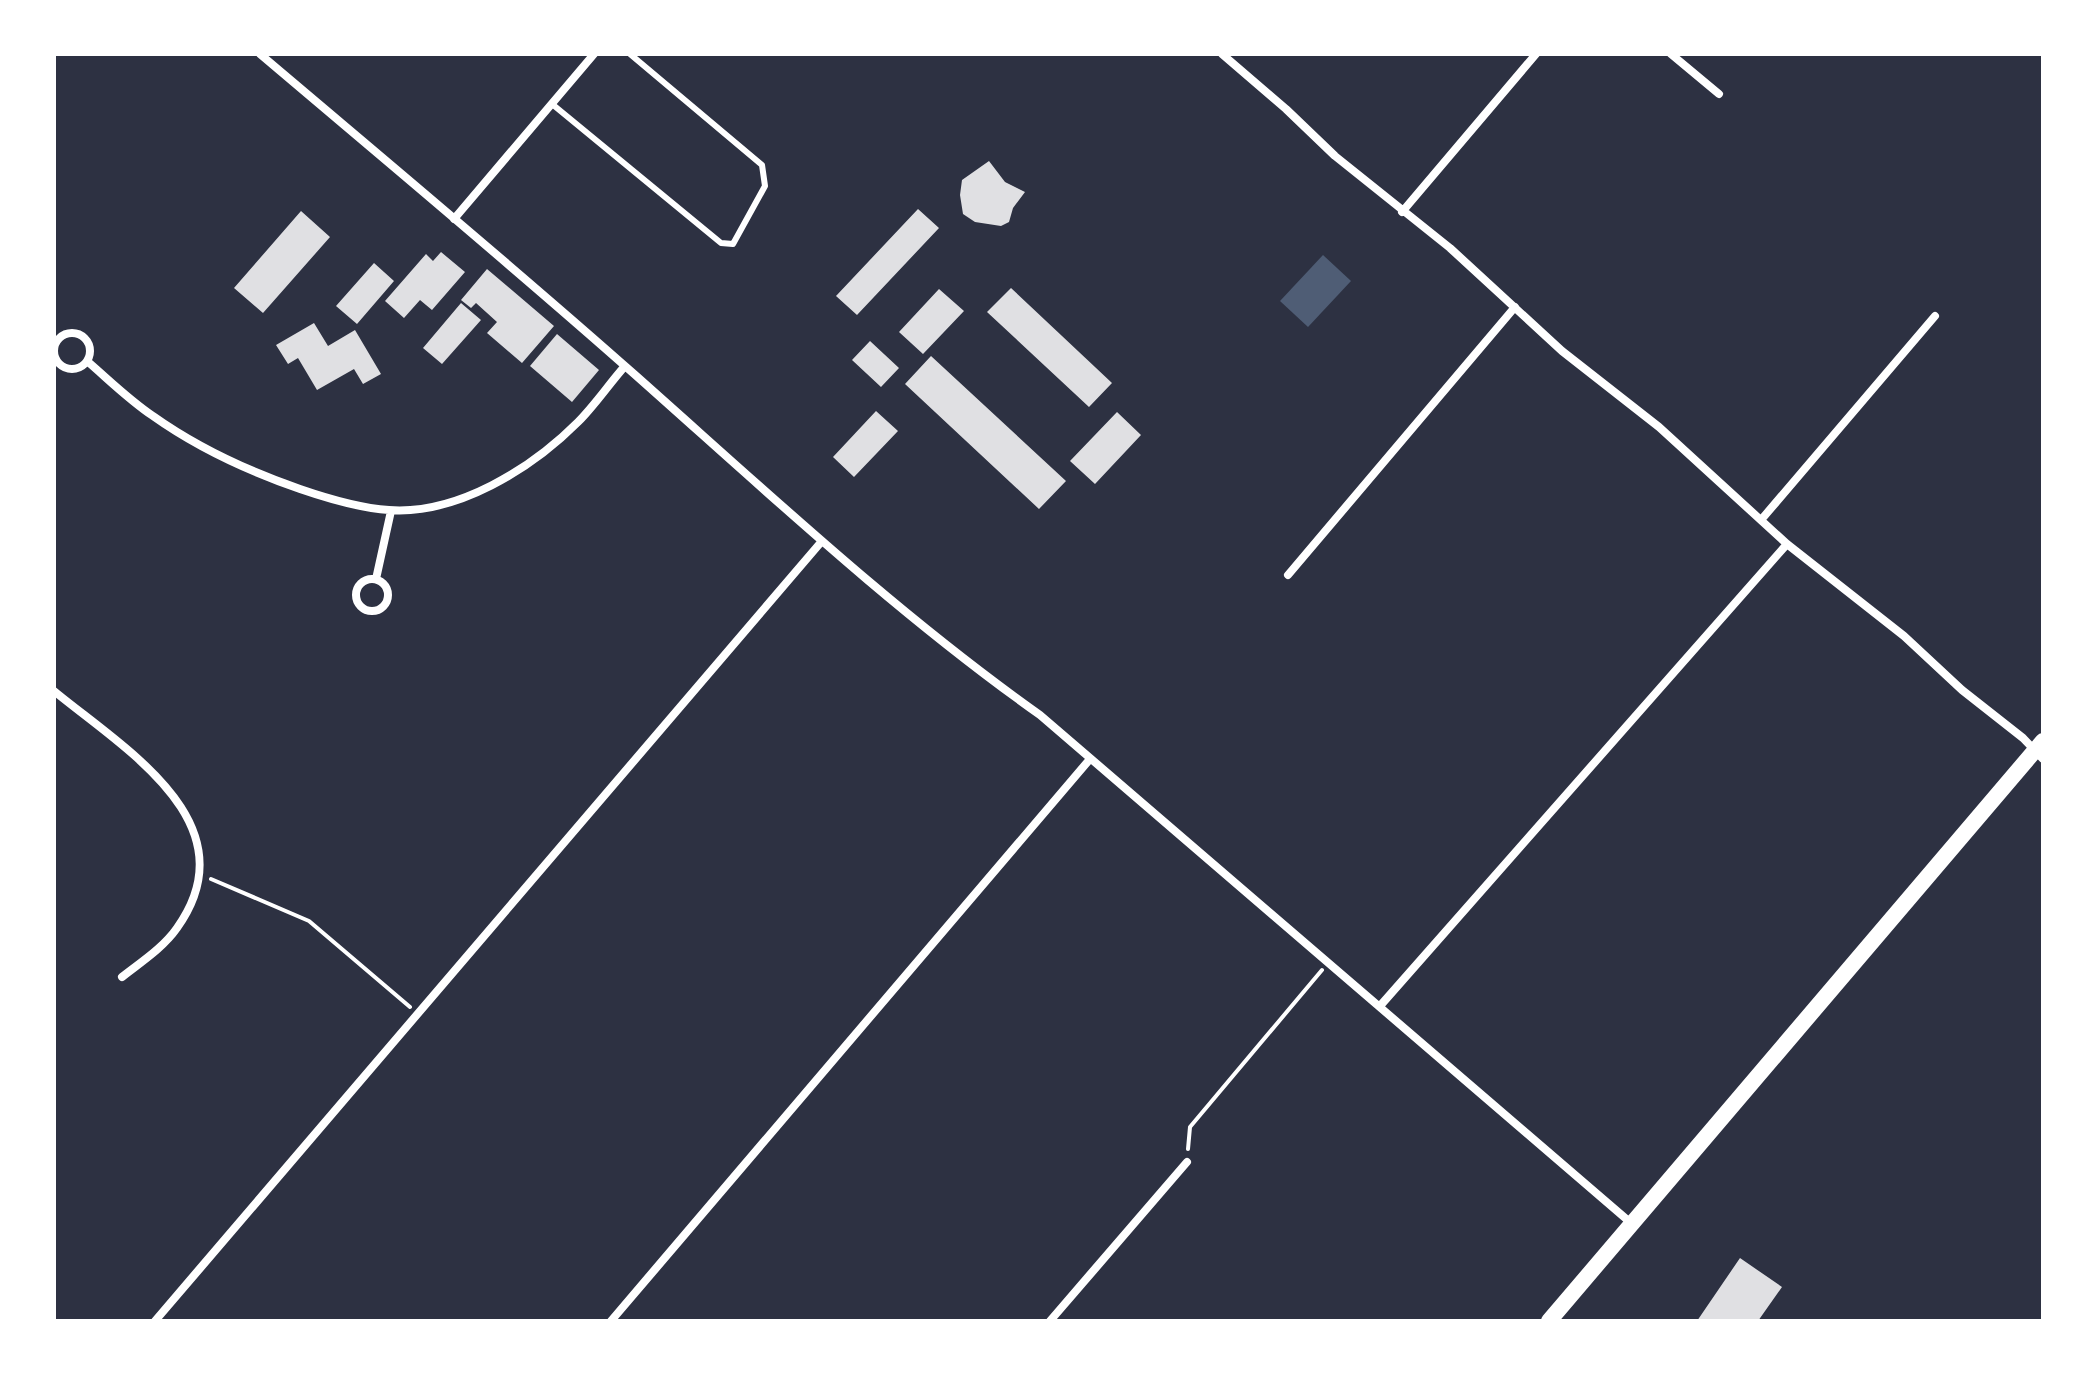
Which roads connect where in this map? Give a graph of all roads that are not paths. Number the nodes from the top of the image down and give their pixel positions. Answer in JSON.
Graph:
{"nodes":[{"id":1,"x":260,"y":54,"type":"edge"},
{"id":2,"x":594,"y":54,"type":"edge"},
{"id":3,"x":630,"y":54,"type":"edge"},
{"id":4,"x":1222,"y":54,"type":"edge"},
{"id":5,"x":1536,"y":54,"type":"edge"},
{"id":6,"x":1671,"y":54,"type":"edge"},
{"id":7,"x":1719,"y":94,"type":"dead end"},
{"id":8,"x":552,"y":104,"type":"junction"},
{"id":9,"x":1402,"y":212,"type":"junction"},
{"id":10,"x":454,"y":219,"type":"junction"},
{"id":11,"x":1515,"y":307,"type":"junction"},
{"id":12,"x":1935,"y":316,"type":"dead end"},
{"id":13,"x":87,"y":361,"type":"junction"},
{"id":14,"x":625,"y":366,"type":"junction"},
{"id":15,"x":391,"y":511,"type":"junction"},
{"id":16,"x":1761,"y":520,"type":"junction"},
{"id":17,"x":822,"y":541,"type":"junction"},
{"id":18,"x":1787,"y":544,"type":"junction"},
{"id":19,"x":1288,"y":575,"type":"dead end"},
{"id":20,"x":376,"y":579,"type":"junction"},
{"id":21,"x":54,"y":691,"type":"edge"},
{"id":22,"x":2040,"y":750,"type":"edge"},
{"id":23,"x":1090,"y":759,"type":"junction"},
{"id":24,"x":122,"y":977,"type":"dead end"},
{"id":25,"x":1380,"y":1006,"type":"junction"},
{"id":26,"x":1187,"y":1162,"type":"road end"},
{"id":27,"x":1631,"y":1223,"type":"junction"},
{"id":28,"x":155,"y":1321,"type":"edge"},
{"id":29,"x":611,"y":1321,"type":"edge"},
{"id":30,"x":1050,"y":1321,"type":"edge"},
{"id":31,"x":1549,"y":1321,"type":"edge"}],
"edges":[{"from":1,"to":10,"type":"street"},
{"from":2,"to":8,"type":"street"},
{"from":3,"to":8,"type":"lane"},
{"from":4,"to":9,"type":"street"},
{"from":5,"to":9,"type":"street"},
{"from":6,"to":7,"type":"street"},
{"from":8,"to":10,"type":"street"},
{"from":9,"to":11,"type":"street"},
{"from":10,"to":14,"type":"street"},
{"from":11,"to":16,"type":"street"},
{"from":11,"to":19,"type":"street"},
{"from":12,"to":16,"type":"street"},
{"from":13,"to":13,"type":"street"},
{"from":13,"to":15,"type":"street"},
{"from":14,"to":15,"type":"street"},
{"from":14,"to":17,"type":"street"},
{"from":15,"to":20,"type":"street"},
{"from":16,"to":18,"type":"street"},
{"from":17,"to":23,"type":"street"},
{"from":17,"to":28,"type":"street"},
{"from":18,"to":22,"type":"street"},
{"from":18,"to":25,"type":"street"},
{"from":20,"to":20,"type":"street"},
{"from":21,"to":24,"type":"street"},
{"from":22,"to":27,"type":"main road"},
{"from":23,"to":25,"type":"street"},
{"from":23,"to":29,"type":"street"},
{"from":25,"to":27,"type":"street"},
{"from":26,"to":30,"type":"street"},
{"from":27,"to":31,"type":"main road"}]}
